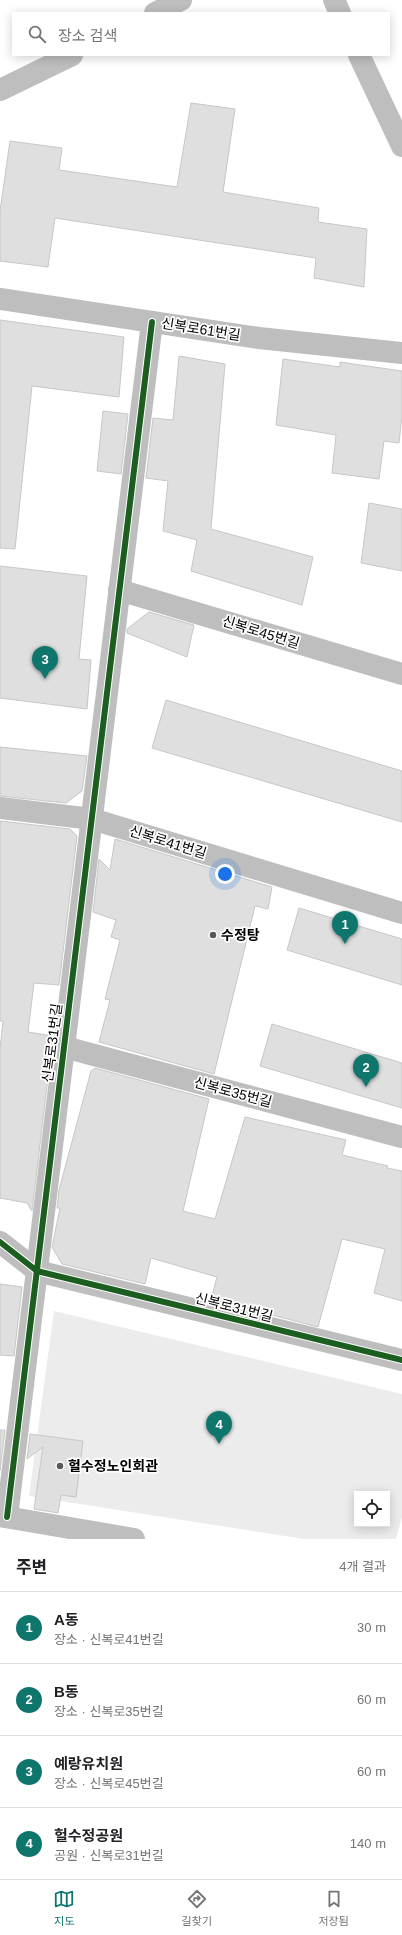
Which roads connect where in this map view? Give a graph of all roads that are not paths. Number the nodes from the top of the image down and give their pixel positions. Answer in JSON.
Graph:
{"nodes":[{"id":1,"x":181,"y":0,"type":"edge"},
{"id":2,"x":334,"y":0,"type":"edge"},
{"id":3,"x":157,"y":12,"type":"edge"},
{"id":4,"x":340,"y":12,"type":"edge"},
{"id":5,"x":70,"y":56,"type":"edge"},
{"id":6,"x":359,"y":56,"type":"edge"},
{"id":7,"x":0,"y":90,"type":"edge"},
{"id":8,"x":402,"y":146,"type":"edge"},
{"id":9,"x":0,"y":299,"type":"edge"},
{"id":10,"x":152,"y":322,"type":"junction"},
{"id":11,"x":402,"y":353,"type":"edge"},
{"id":12,"x":119,"y":590,"type":"junction"},
{"id":13,"x":402,"y":674,"type":"edge"},
{"id":14,"x":0,"y":808,"type":"edge"},
{"id":15,"x":92,"y":819,"type":"junction"},
{"id":16,"x":402,"y":913,"type":"edge"},
{"id":17,"x":64,"y":1047,"type":"junction"},
{"id":18,"x":402,"y":1137,"type":"edge"},
{"id":19,"x":0,"y":1242,"type":"edge"},
{"id":20,"x":37,"y":1271,"type":"junction"},
{"id":21,"x":402,"y":1360,"type":"edge"},
{"id":22,"x":3,"y":1516,"type":"edge"},
{"id":23,"x":134,"y":1539,"type":"edge"}],
"edges":[{"from":1,"to":3,"type":"street"},
{"from":2,"to":4,"type":"street"},
{"from":5,"to":7,"type":"street"},
{"from":6,"to":8,"type":"street"},
{"from":9,"to":10,"type":"street","name":"신복로61번길"},
{"from":10,"to":11,"type":"street","name":"신복로61번길"},
{"from":10,"to":12,"type":"street","name":"신복로31번길"},
{"from":12,"to":13,"type":"street","name":"신복로45번길"},
{"from":12,"to":15,"type":"street","name":"신복로31번길"},
{"from":14,"to":15,"type":"street","name":"신복로41번길"},
{"from":15,"to":16,"type":"street","name":"신복로41번길"},
{"from":15,"to":17,"type":"street","name":"신복로31번길"},
{"from":17,"to":18,"type":"street","name":"신복로35번길"},
{"from":17,"to":20,"type":"street","name":"신복로31번길"},
{"from":19,"to":20,"type":"street","name":"신복로31번길"},
{"from":20,"to":21,"type":"street","name":"신복로31번길"},
{"from":20,"to":22,"type":"street"},
{"from":22,"to":23,"type":"street"}]}
